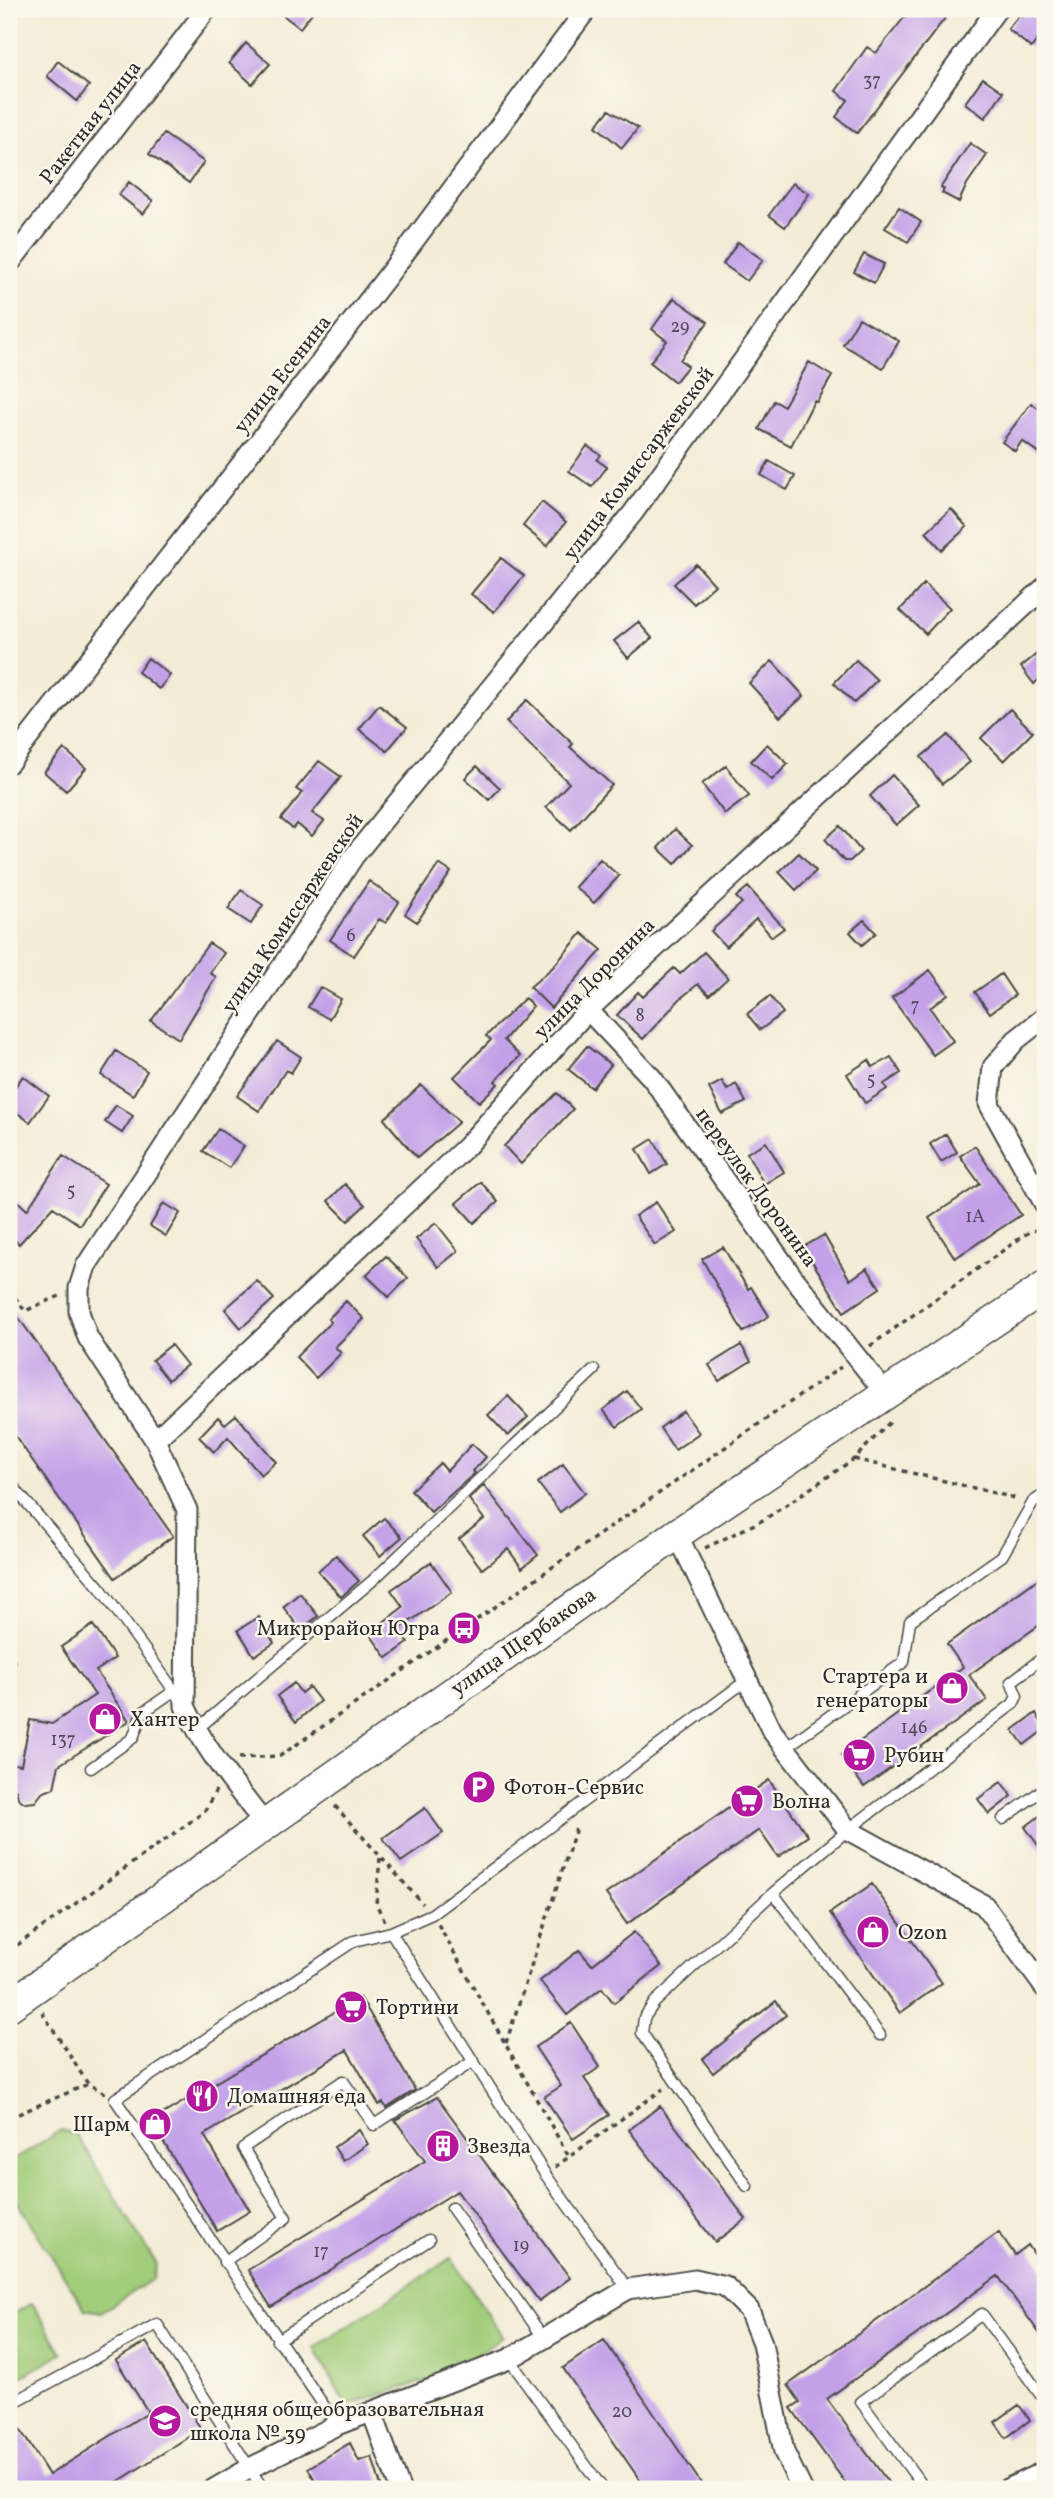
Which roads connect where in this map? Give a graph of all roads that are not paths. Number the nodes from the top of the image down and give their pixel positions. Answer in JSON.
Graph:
{"nodes":[{"id":1,"x":207,"y":9,"type":"edge"},
{"id":2,"x":587,"y":9,"type":"edge"},
{"id":3,"x":996,"y":9,"type":"edge"},
{"id":4,"x":9,"y":264,"type":"edge"},
{"id":5,"x":1045,"y":587,"type":"edge"},
{"id":6,"x":9,"y":764,"type":"edge"},
{"id":7,"x":588,"y":1010,"type":"junction"},
{"id":8,"x":1045,"y":1017,"type":"edge"},
{"id":9,"x":1045,"y":1205,"type":"edge"},
{"id":10,"x":1045,"y":1287,"type":"edge"},
{"id":11,"x":594,"y":1370,"type":"dead end"},
{"id":12,"x":886,"y":1394,"type":"junction"},
{"id":13,"x":155,"y":1440,"type":"junction"},
{"id":14,"x":9,"y":1482,"type":"edge"},
{"id":15,"x":1045,"y":1494,"type":"edge"},
{"id":16,"x":677,"y":1534,"type":"junction"},
{"id":17,"x":1045,"y":1656,"type":"edge"},
{"id":18,"x":9,"y":1662,"type":"edge"},
{"id":19,"x":747,"y":1680,"type":"junction"},
{"id":20,"x":9,"y":1684,"type":"edge"},
{"id":21,"x":180,"y":1699,"type":"junction"},
{"id":22,"x":196,"y":1730,"type":"junction"},
{"id":23,"x":784,"y":1749,"type":"junction"},
{"id":24,"x":91,"y":1768,"type":"dead end"},
{"id":25,"x":1045,"y":1788,"type":"edge"},
{"id":26,"x":1003,"y":1819,"type":"dead end"},
{"id":27,"x":264,"y":1823,"type":"junction"},
{"id":28,"x":848,"y":1830,"type":"junction"},
{"id":29,"x":773,"y":1892,"type":"junction"},
{"id":30,"x":391,"y":1932,"type":"junction"},
{"id":31,"x":1045,"y":1988,"type":"edge"},
{"id":32,"x":9,"y":2006,"type":"edge"},
{"id":33,"x":880,"y":2035,"type":"dead end"},
{"id":34,"x":474,"y":2061,"type":"junction"},
{"id":35,"x":747,"y":2186,"type":"dead end"},
{"id":36,"x":452,"y":2208,"type":"dead end"},
{"id":37,"x":429,"y":2240,"type":"dead end"},
{"id":38,"x":224,"y":2262,"type":"junction"},
{"id":39,"x":628,"y":2288,"type":"junction"},
{"id":40,"x":543,"y":2337,"type":"junction"},
{"id":41,"x":277,"y":2341,"type":"junction"},
{"id":42,"x":509,"y":2359,"type":"junction"},
{"id":43,"x":1045,"y":2401,"type":"edge"},
{"id":44,"x":9,"y":2405,"type":"edge"},
{"id":45,"x":372,"y":2412,"type":"junction"},
{"id":46,"x":337,"y":2425,"type":"junction"},
{"id":47,"x":250,"y":2468,"type":"junction"},
{"id":48,"x":1045,"y":2471,"type":"edge"},
{"id":49,"x":214,"y":2489,"type":"edge"},
{"id":50,"x":263,"y":2489,"type":"edge"},
{"id":51,"x":400,"y":2489,"type":"edge"},
{"id":52,"x":603,"y":2489,"type":"edge"},
{"id":53,"x":802,"y":2489,"type":"edge"},
{"id":54,"x":925,"y":2489,"type":"edge"},
{"id":55,"x":1007,"y":2489,"type":"edge"}],
"edges":[{"from":1,"to":4,"type":"street","name":"Ракетная улица"},
{"from":2,"to":6,"type":"street","name":"улица Есенина"},
{"from":3,"to":13,"type":"street","name":"улица Комиссаржевской"},
{"from":5,"to":7,"type":"street","name":"улица Доронина"},
{"from":7,"to":12,"type":"street","name":"переулок Доронина"},
{"from":7,"to":13,"type":"street","name":"улица Доронина"},
{"from":8,"to":9,"type":"street"},
{"from":10,"to":12,"type":"main road","name":"улица Щербакова"},
{"from":11,"to":22,"type":"lane"},
{"from":12,"to":16,"type":"main road","name":"улица Щербакова"},
{"from":13,"to":21,"type":"street","name":"улица Комиссаржевской"},
{"from":14,"to":21,"type":"lane"},
{"from":15,"to":23,"type":"lane"},
{"from":16,"to":19,"type":"street"},
{"from":16,"to":27,"type":"main road","name":"улица Щербакова"},
{"from":17,"to":28,"type":"lane"},
{"from":18,"to":20,"type":"lane"},
{"from":19,"to":23,"type":"street"},
{"from":19,"to":30,"type":"lane"},
{"from":21,"to":22,"type":"street","name":"улица Комиссаржевской"},
{"from":21,"to":24,"type":"lane"},
{"from":22,"to":27,"type":"street","name":"улица Комиссаржевской"},
{"from":23,"to":28,"type":"street"},
{"from":25,"to":26,"type":"lane"},
{"from":27,"to":32,"type":"main road","name":"улица Щербакова"},
{"from":28,"to":29,"type":"lane"},
{"from":28,"to":31,"type":"street"},
{"from":29,"to":33,"type":"lane"},
{"from":29,"to":35,"type":"lane"},
{"from":30,"to":34,"type":"lane"},
{"from":30,"to":38,"type":"lane"},
{"from":34,"to":38,"type":"lane"},
{"from":34,"to":39,"type":"lane"},
{"from":36,"to":40,"type":"lane"},
{"from":37,"to":41,"type":"lane"},
{"from":38,"to":41,"type":"lane"},
{"from":39,"to":40,"type":"street"},
{"from":39,"to":53,"type":"street"},
{"from":40,"to":42,"type":"street"},
{"from":41,"to":46,"type":"lane"},
{"from":42,"to":45,"type":"street"},
{"from":42,"to":52,"type":"lane"},
{"from":43,"to":54,"type":"lane"},
{"from":44,"to":47,"type":"lane"},
{"from":45,"to":46,"type":"street"},
{"from":45,"to":51,"type":"street"},
{"from":46,"to":47,"type":"street"},
{"from":47,"to":49,"type":"street"},
{"from":47,"to":50,"type":"lane"},
{"from":48,"to":55,"type":"street"}]}
